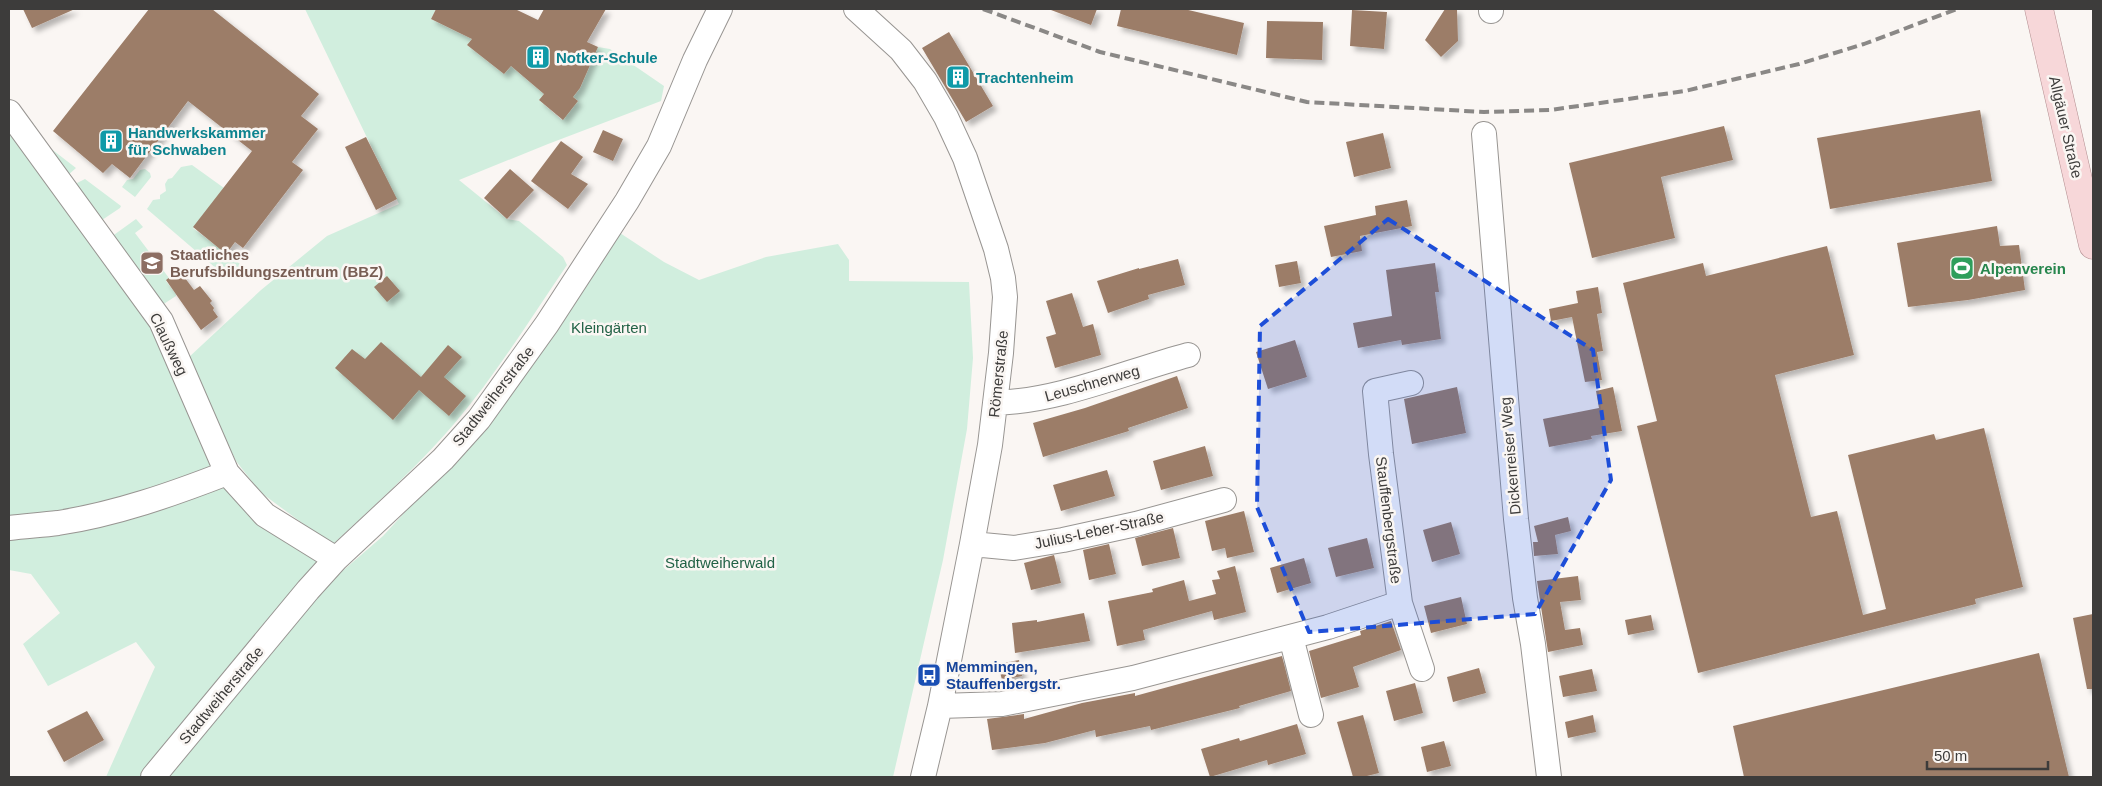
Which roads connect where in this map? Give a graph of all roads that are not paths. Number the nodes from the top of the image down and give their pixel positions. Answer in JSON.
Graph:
{"nodes":[{"id":1,"x":720,"y":9,"type":"edge"},
{"id":2,"x":856,"y":9,"type":"edge"},
{"id":3,"x":2039,"y":9,"type":"edge"},
{"id":4,"x":9,"y":112,"type":"edge"},
{"id":5,"x":1484,"y":134,"type":"dead end"},
{"id":6,"x":2093,"y":245,"type":"edge"},
{"id":7,"x":1188,"y":355,"type":"dead end"},
{"id":8,"x":1411,"y":383,"type":"dead end"},
{"id":9,"x":995,"y":403,"type":"junction"},
{"id":10,"x":227,"y":473,"type":"junction"},
{"id":11,"x":1224,"y":500,"type":"dead end"},
{"id":12,"x":9,"y":528,"type":"edge"},
{"id":13,"x":972,"y":544,"type":"junction"},
{"id":14,"x":336,"y":559,"type":"junction"},
{"id":15,"x":1400,"y":603,"type":"junction"},
{"id":16,"x":1291,"y":637,"type":"junction"},
{"id":17,"x":1422,"y":669,"type":"dead end"},
{"id":18,"x":940,"y":706,"type":"junction"},
{"id":19,"x":1311,"y":714,"type":"dead end"},
{"id":20,"x":153,"y":777,"type":"edge"},
{"id":21,"x":923,"y":777,"type":"edge"},
{"id":22,"x":1549,"y":777,"type":"edge"}],
"edges":[{"from":1,"to":14,"type":"street","name":"Stadtweiherstraße"},
{"from":2,"to":9,"type":"street","name":"Römerstraße"},
{"from":3,"to":6,"type":"main road","name":"Allgäuer Straße"},
{"from":4,"to":10,"type":"street","name":"Claußweg"},
{"from":5,"to":22,"type":"street","name":"Dickenreiser Weg"},
{"from":7,"to":9,"type":"street","name":"Leuschnerweg"},
{"from":8,"to":15,"type":"street","name":"Stauffenbergstraße"},
{"from":9,"to":13,"type":"street","name":"Römerstraße"},
{"from":10,"to":12,"type":"street"},
{"from":10,"to":14,"type":"street","name":"Claußweg"},
{"from":11,"to":13,"type":"street","name":"Julius-Leber-Straße"},
{"from":13,"to":18,"type":"street","name":"Römerstraße"},
{"from":14,"to":20,"type":"street","name":"Stadtweiherstraße"},
{"from":15,"to":16,"type":"street","name":"Stauffenbergstraße"},
{"from":15,"to":17,"type":"street"},
{"from":16,"to":18,"type":"street","name":"Stauffenbergstraße"},
{"from":16,"to":19,"type":"street"},
{"from":18,"to":21,"type":"street","name":"Römerstraße"}]}
